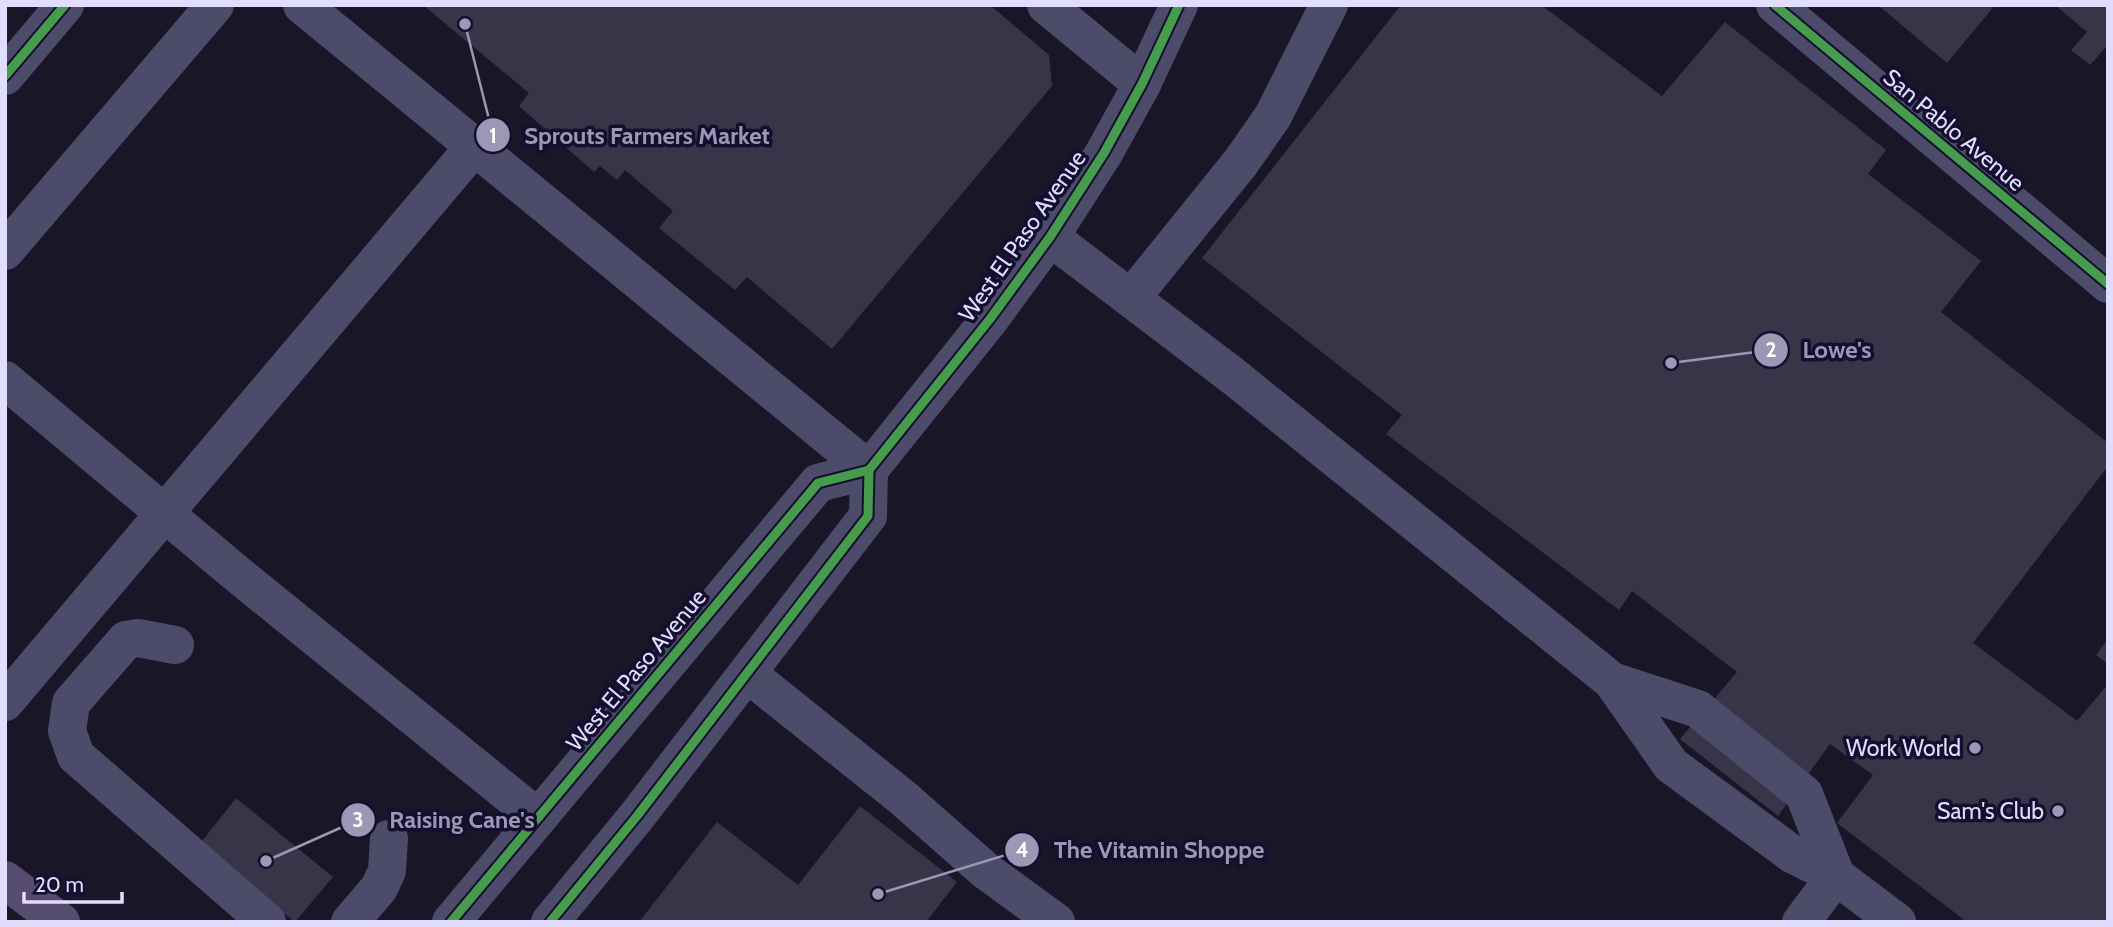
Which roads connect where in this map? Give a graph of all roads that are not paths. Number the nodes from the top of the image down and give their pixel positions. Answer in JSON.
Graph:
{"nodes":[{"id":1,"x":65,"y":5,"type":"edge"},
{"id":2,"x":215,"y":5,"type":"edge"},
{"id":3,"x":302,"y":5,"type":"edge"},
{"id":4,"x":1046,"y":5,"type":"edge"},
{"id":5,"x":1179,"y":5,"type":"edge"},
{"id":6,"x":1329,"y":5,"type":"edge"},
{"id":7,"x":1775,"y":5,"type":"edge"},
{"id":8,"x":5,"y":76,"type":"edge"},
{"id":9,"x":1142,"y":84,"type":"junction"},
{"id":10,"x":474,"y":147,"type":"junction"},
{"id":11,"x":1050,"y":237,"type":"junction"},
{"id":12,"x":5,"y":251,"type":"edge"},
{"id":13,"x":2108,"y":284,"type":"edge"},
{"id":14,"x":1132,"y":297,"type":"junction"},
{"id":15,"x":5,"y":380,"type":"edge"},
{"id":16,"x":869,"y":470,"type":"junction"},
{"id":17,"x":164,"y":513,"type":"junction"},
{"id":18,"x":175,"y":645,"type":"dead end"},
{"id":19,"x":748,"y":674,"type":"junction"},
{"id":20,"x":1612,"y":681,"type":"junction"},
{"id":21,"x":5,"y":702,"type":"edge"},
{"id":22,"x":537,"y":817,"type":"junction"},
{"id":23,"x":389,"y":839,"type":"dead end"},
{"id":24,"x":1836,"y":876,"type":"junction"},
{"id":25,"x":5,"y":880,"type":"edge"},
{"id":26,"x":61,"y":922,"type":"edge"},
{"id":27,"x":267,"y":922,"type":"edge"},
{"id":28,"x":350,"y":922,"type":"edge"},
{"id":29,"x":451,"y":922,"type":"edge"},
{"id":30,"x":550,"y":922,"type":"edge"},
{"id":31,"x":1056,"y":922,"type":"edge"},
{"id":32,"x":1801,"y":922,"type":"edge"},
{"id":33,"x":1897,"y":922,"type":"edge"}],
"edges":[{"from":1,"to":8,"type":"street"},
{"from":2,"to":12,"type":"street"},
{"from":3,"to":10,"type":"street"},
{"from":4,"to":9,"type":"street"},
{"from":5,"to":9,"type":"street","name":"West El Paso Avenue"},
{"from":6,"to":14,"type":"street"},
{"from":7,"to":13,"type":"street","name":"San Pablo Avenue"},
{"from":9,"to":11,"type":"street","name":"West El Paso Avenue"},
{"from":10,"to":16,"type":"street"},
{"from":10,"to":17,"type":"street"},
{"from":11,"to":14,"type":"street"},
{"from":11,"to":16,"type":"street","name":"West El Paso Avenue"},
{"from":14,"to":20,"type":"street"},
{"from":15,"to":17,"type":"street"},
{"from":16,"to":19,"type":"street"},
{"from":16,"to":22,"type":"street","name":"West El Paso Avenue"},
{"from":17,"to":21,"type":"street"},
{"from":17,"to":22,"type":"street"},
{"from":18,"to":27,"type":"street"},
{"from":19,"to":30,"type":"street"},
{"from":19,"to":31,"type":"street"},
{"from":20,"to":24,"type":"street"},
{"from":20,"to":24,"type":"street"},
{"from":22,"to":29,"type":"street","name":"West El Paso Avenue"},
{"from":23,"to":28,"type":"street"},
{"from":24,"to":32,"type":"street"},
{"from":24,"to":33,"type":"street"},
{"from":25,"to":26,"type":"main road"}]}
